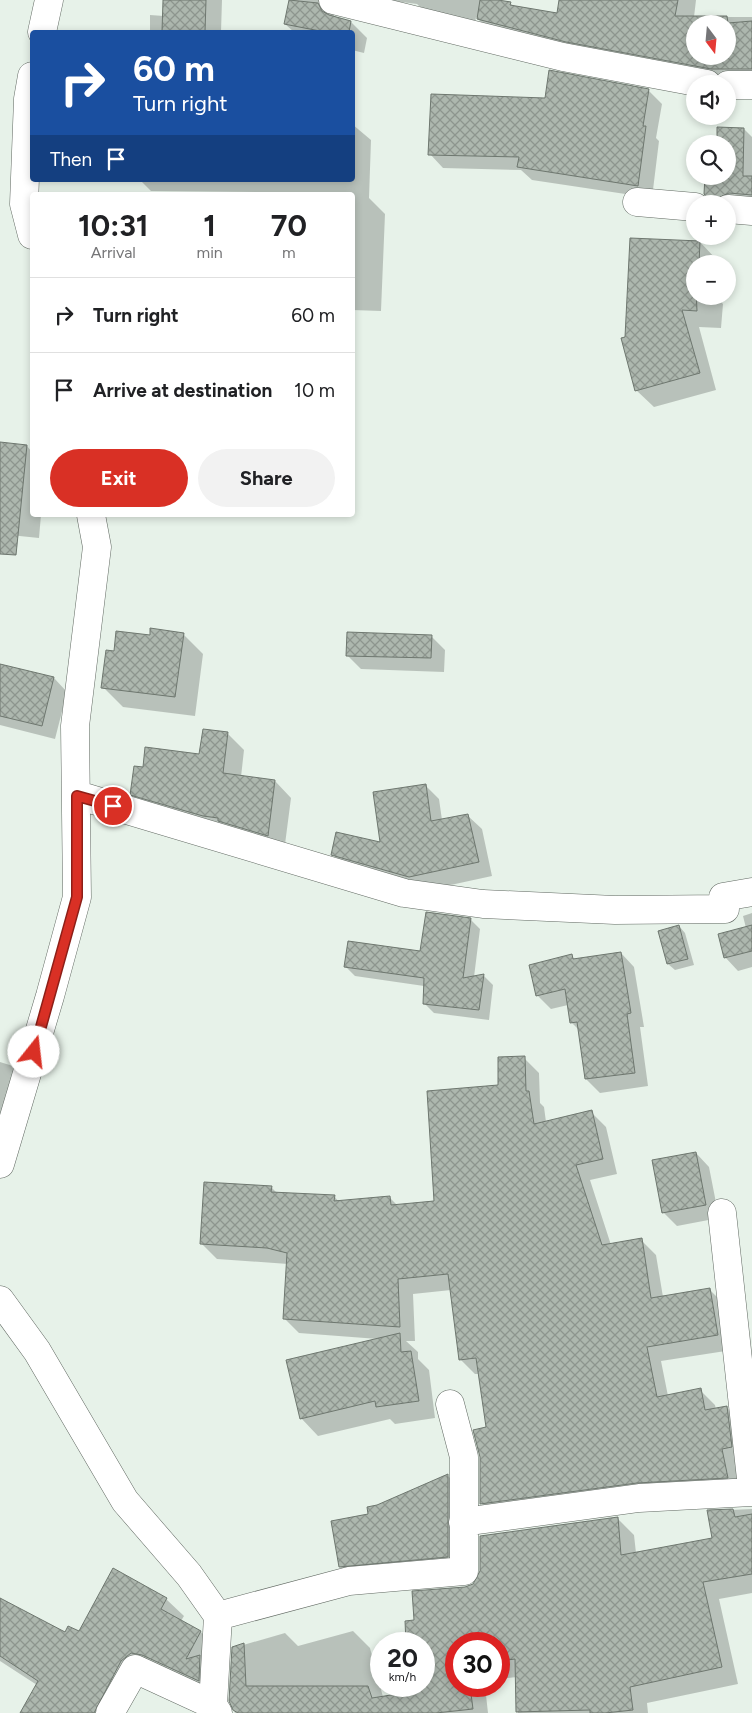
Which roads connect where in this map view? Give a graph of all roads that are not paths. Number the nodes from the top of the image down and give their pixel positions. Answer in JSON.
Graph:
{"nodes":[{"id":1,"x":49,"y":0,"type":"edge"},
{"id":2,"x":333,"y":0,"type":"edge"},
{"id":3,"x":42,"y":30,"type":"edge"},
{"id":4,"x":686,"y":80,"type":"edge"},
{"id":5,"x":736,"y":84,"type":"edge"},
{"id":6,"x":752,"y":85,"type":"edge"},
{"id":7,"x":30,"y":88,"type":"edge"},
{"id":8,"x":637,"y":202,"type":"dead end"},
{"id":9,"x":686,"y":206,"type":"edge"},
{"id":10,"x":736,"y":210,"type":"edge"},
{"id":11,"x":752,"y":212,"type":"edge"},
{"id":12,"x":30,"y":227,"type":"edge"},
{"id":13,"x":91,"y":517,"type":"edge"},
{"id":14,"x":77,"y":796,"type":"junction"},
{"id":15,"x":752,"y":892,"type":"edge"},
{"id":16,"x":0,"y":1164,"type":"edge"},
{"id":17,"x":722,"y":1213,"type":"dead end"},
{"id":18,"x":0,"y":1300,"type":"edge"},
{"id":19,"x":450,"y":1404,"type":"dead end"},
{"id":20,"x":752,"y":1488,"type":"edge"},
{"id":21,"x":752,"y":1492,"type":"edge"},
{"id":22,"x":463,"y":1522,"type":"junction"},
{"id":23,"x":218,"y":1616,"type":"junction"},
{"id":24,"x":216,"y":1709,"type":"edge"},
{"id":25,"x":110,"y":1713,"type":"edge"}],
"edges":[{"from":1,"to":3,"type":"street"},
{"from":2,"to":4,"type":"street"},
{"from":5,"to":6,"type":"street"},
{"from":7,"to":12,"type":"street"},
{"from":8,"to":9,"type":"street"},
{"from":10,"to":11,"type":"street"},
{"from":13,"to":14,"type":"street"},
{"from":14,"to":15,"type":"street"},
{"from":14,"to":16,"type":"street"},
{"from":17,"to":20,"type":"street"},
{"from":18,"to":23,"type":"street"},
{"from":19,"to":22,"type":"street"},
{"from":21,"to":22,"type":"street"},
{"from":22,"to":23,"type":"street"},
{"from":23,"to":24,"type":"street"},
{"from":24,"to":25,"type":"street"}]}
